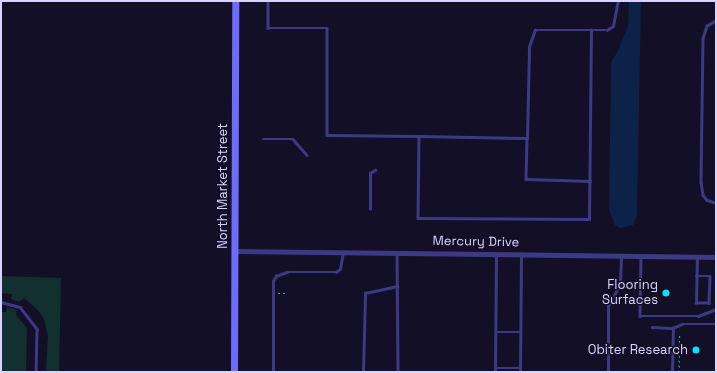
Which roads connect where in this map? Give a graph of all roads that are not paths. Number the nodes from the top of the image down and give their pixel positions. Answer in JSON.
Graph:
{"nodes":[{"id":1,"x":235,"y":1,"type":"edge"},
{"id":2,"x":268,"y":1,"type":"edge"},
{"id":3,"x":618,"y":1,"type":"edge"},
{"id":4,"x":716,"y":21,"type":"edge"},
{"id":5,"x":591,"y":30,"type":"junction"},
{"id":6,"x":419,"y":136,"type":"junction"},
{"id":7,"x":527,"y":138,"type":"junction"},
{"id":8,"x":263,"y":139,"type":"dead end"},
{"id":9,"x":307,"y":155,"type":"dead end"},
{"id":10,"x":375,"y":170,"type":"dead end"},
{"id":11,"x":590,"y":181,"type":"junction"},
{"id":12,"x":716,"y":203,"type":"edge"},
{"id":13,"x":370,"y":209,"type":"dead end"},
{"id":14,"x":235,"y":251,"type":"junction"},
{"id":15,"x":343,"y":251,"type":"junction"},
{"id":16,"x":397,"y":252,"type":"junction"},
{"id":17,"x":496,"y":253,"type":"junction"},
{"id":18,"x":521,"y":254,"type":"junction"},
{"id":19,"x":621,"y":255,"type":"junction"},
{"id":20,"x":641,"y":255,"type":"junction"},
{"id":21,"x":697,"y":256,"type":"junction"},
{"id":22,"x":716,"y":256,"type":"edge"},
{"id":23,"x":696,"y":276,"type":"junction"},
{"id":24,"x":397,"y":286,"type":"junction"},
{"id":25,"x":1,"y":302,"type":"edge"},
{"id":26,"x":709,"y":303,"type":"junction"},
{"id":27,"x":714,"y":309,"type":"edge"},
{"id":28,"x":716,"y":324,"type":"edge"},
{"id":29,"x":652,"y":327,"type":"dead end"},
{"id":30,"x":673,"y":328,"type":"junction"},
{"id":31,"x":496,"y":332,"type":"junction"},
{"id":32,"x":520,"y":332,"type":"junction"},
{"id":33,"x":495,"y":368,"type":"junction"},
{"id":34,"x":520,"y":368,"type":"junction"},
{"id":35,"x":36,"y":372,"type":"edge"},
{"id":36,"x":234,"y":372,"type":"edge"},
{"id":37,"x":273,"y":372,"type":"edge"},
{"id":38,"x":363,"y":372,"type":"edge"},
{"id":39,"x":398,"y":372,"type":"edge"},
{"id":40,"x":495,"y":372,"type":"edge"},
{"id":41,"x":520,"y":372,"type":"edge"},
{"id":42,"x":608,"y":372,"type":"edge"},
{"id":43,"x":672,"y":372,"type":"edge"}],
"edges":[{"from":1,"to":14,"type":"main road","name":"North Market Street"},
{"from":2,"to":6,"type":"lane"},
{"from":3,"to":5,"type":"lane"},
{"from":4,"to":12,"type":"lane"},
{"from":5,"to":7,"type":"lane"},
{"from":5,"to":11,"type":"lane"},
{"from":6,"to":7,"type":"lane"},
{"from":6,"to":11,"type":"lane"},
{"from":7,"to":11,"type":"lane"},
{"from":8,"to":9,"type":"lane"},
{"from":10,"to":13,"type":"lane"},
{"from":14,"to":15,"type":"street","name":"Mercury Drive"},
{"from":14,"to":36,"type":"main road","name":"North Market Street"},
{"from":15,"to":16,"type":"street","name":"Mercury Drive"},
{"from":15,"to":37,"type":"lane"},
{"from":16,"to":17,"type":"street","name":"Mercury Drive"},
{"from":16,"to":24,"type":"lane"},
{"from":17,"to":18,"type":"street","name":"Mercury Drive"},
{"from":17,"to":31,"type":"lane"},
{"from":18,"to":19,"type":"street","name":"Mercury Drive"},
{"from":18,"to":32,"type":"lane"},
{"from":19,"to":20,"type":"street","name":"Mercury Drive"},
{"from":19,"to":42,"type":"lane"},
{"from":20,"to":21,"type":"street","name":"Mercury Drive"},
{"from":20,"to":27,"type":"lane"},
{"from":21,"to":22,"type":"street","name":"Mercury Drive"},
{"from":21,"to":23,"type":"lane"},
{"from":23,"to":26,"type":"lane"},
{"from":23,"to":26,"type":"lane"},
{"from":24,"to":38,"type":"lane"},
{"from":24,"to":39,"type":"lane"},
{"from":25,"to":35,"type":"lane"},
{"from":26,"to":27,"type":"lane"},
{"from":28,"to":30,"type":"lane"},
{"from":29,"to":30,"type":"lane"},
{"from":30,"to":43,"type":"lane"},
{"from":31,"to":32,"type":"lane"},
{"from":31,"to":33,"type":"lane"},
{"from":32,"to":34,"type":"lane"},
{"from":33,"to":34,"type":"lane"},
{"from":33,"to":40,"type":"lane"},
{"from":34,"to":41,"type":"lane"}]}
